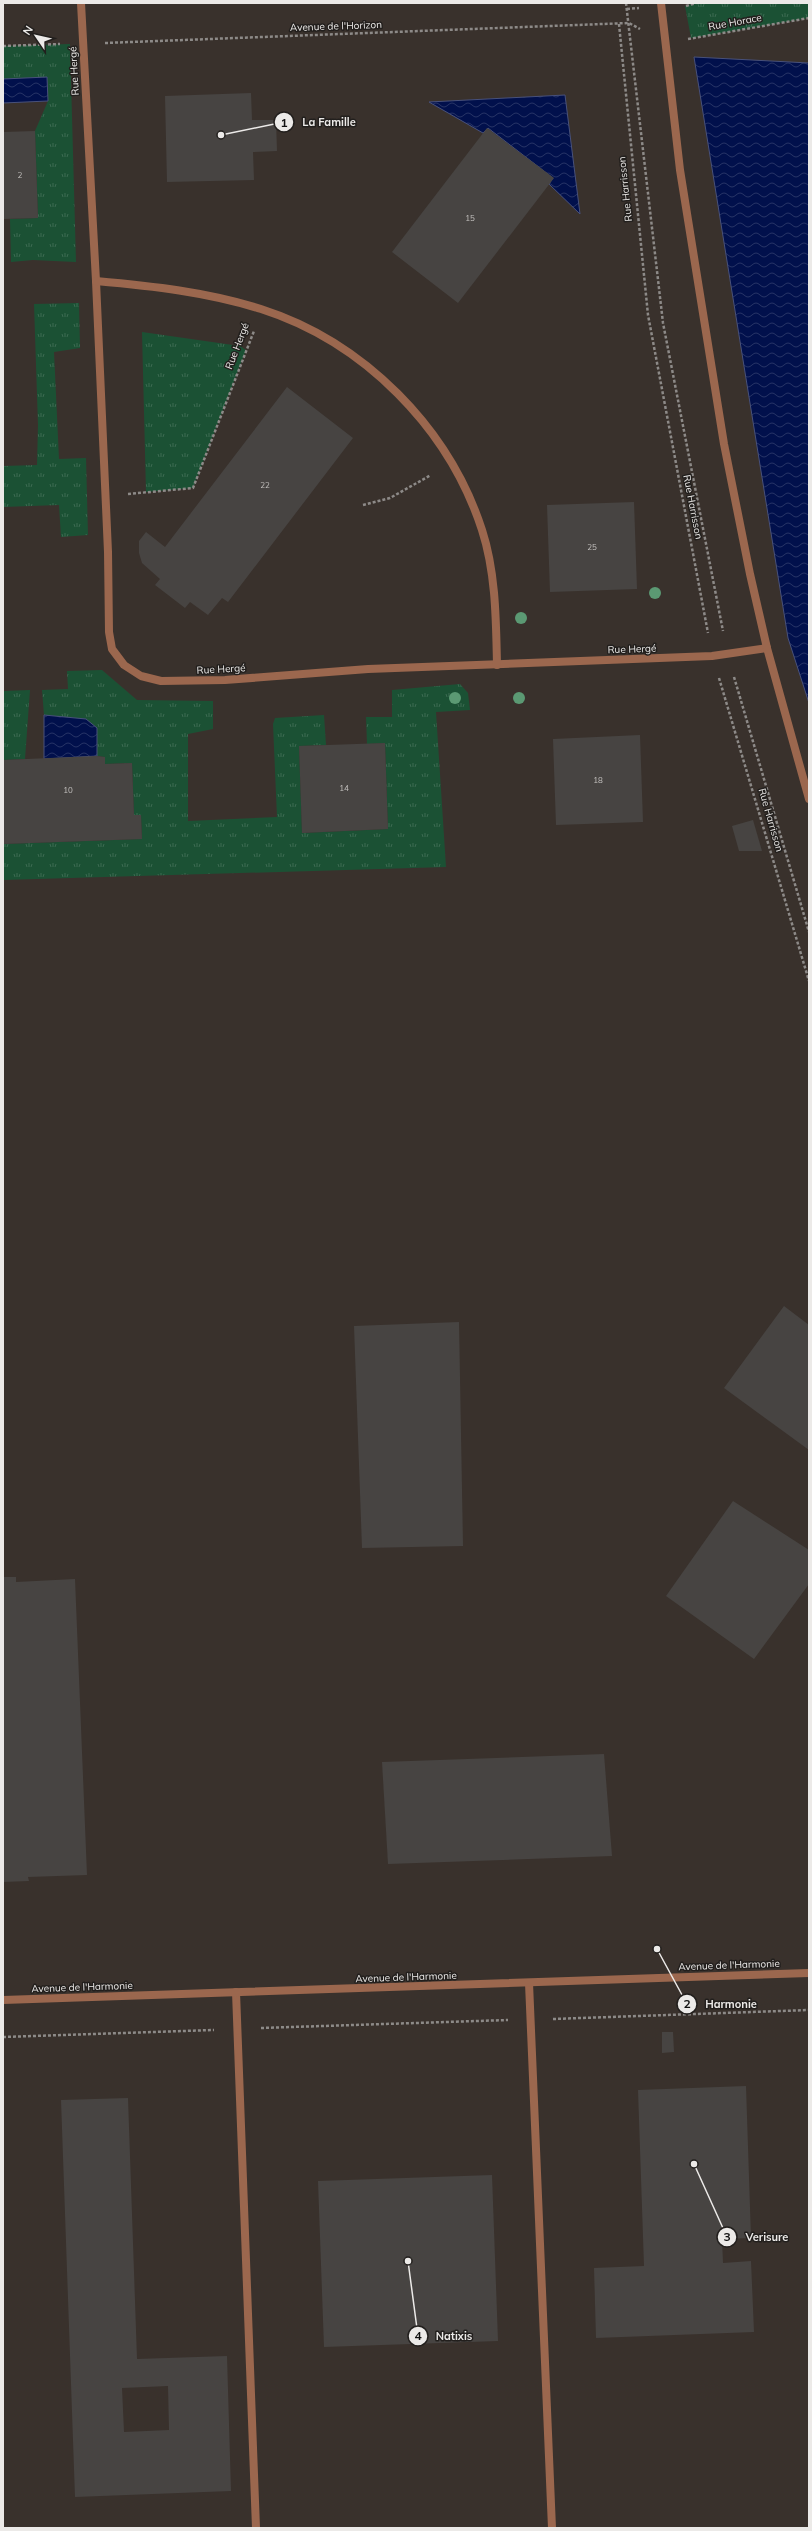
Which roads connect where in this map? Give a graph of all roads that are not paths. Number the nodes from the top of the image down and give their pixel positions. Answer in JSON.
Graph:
{"nodes":[{"id":1,"x":81,"y":3,"type":"edge"},
{"id":2,"x":661,"y":3,"type":"edge"},
{"id":3,"x":96,"y":281,"type":"junction"},
{"id":4,"x":767,"y":648,"type":"junction"},
{"id":5,"x":497,"y":665,"type":"junction"},
{"id":6,"x":809,"y":798,"type":"edge"},
{"id":7,"x":809,"y":1973,"type":"edge"},
{"id":8,"x":529,"y":1983,"type":"junction"},
{"id":9,"x":236,"y":1992,"type":"junction"},
{"id":10,"x":3,"y":2000,"type":"edge"},
{"id":11,"x":256,"y":2528,"type":"edge"},
{"id":12,"x":552,"y":2528,"type":"edge"}],
"edges":[{"from":1,"to":3,"type":"street","name":"Rue Hergé"},
{"from":2,"to":4,"type":"street"},
{"from":3,"to":5,"type":"street"},
{"from":3,"to":5,"type":"street","name":"Rue Hergé"},
{"from":4,"to":5,"type":"street","name":"Rue Hergé"},
{"from":4,"to":6,"type":"street"},
{"from":7,"to":8,"type":"street","name":"Avenue de l'Harmonie"},
{"from":8,"to":9,"type":"street","name":"Avenue de l'Harmonie"},
{"from":8,"to":12,"type":"street"},
{"from":9,"to":10,"type":"street","name":"Avenue de l'Harmonie"},
{"from":9,"to":11,"type":"street"}]}
